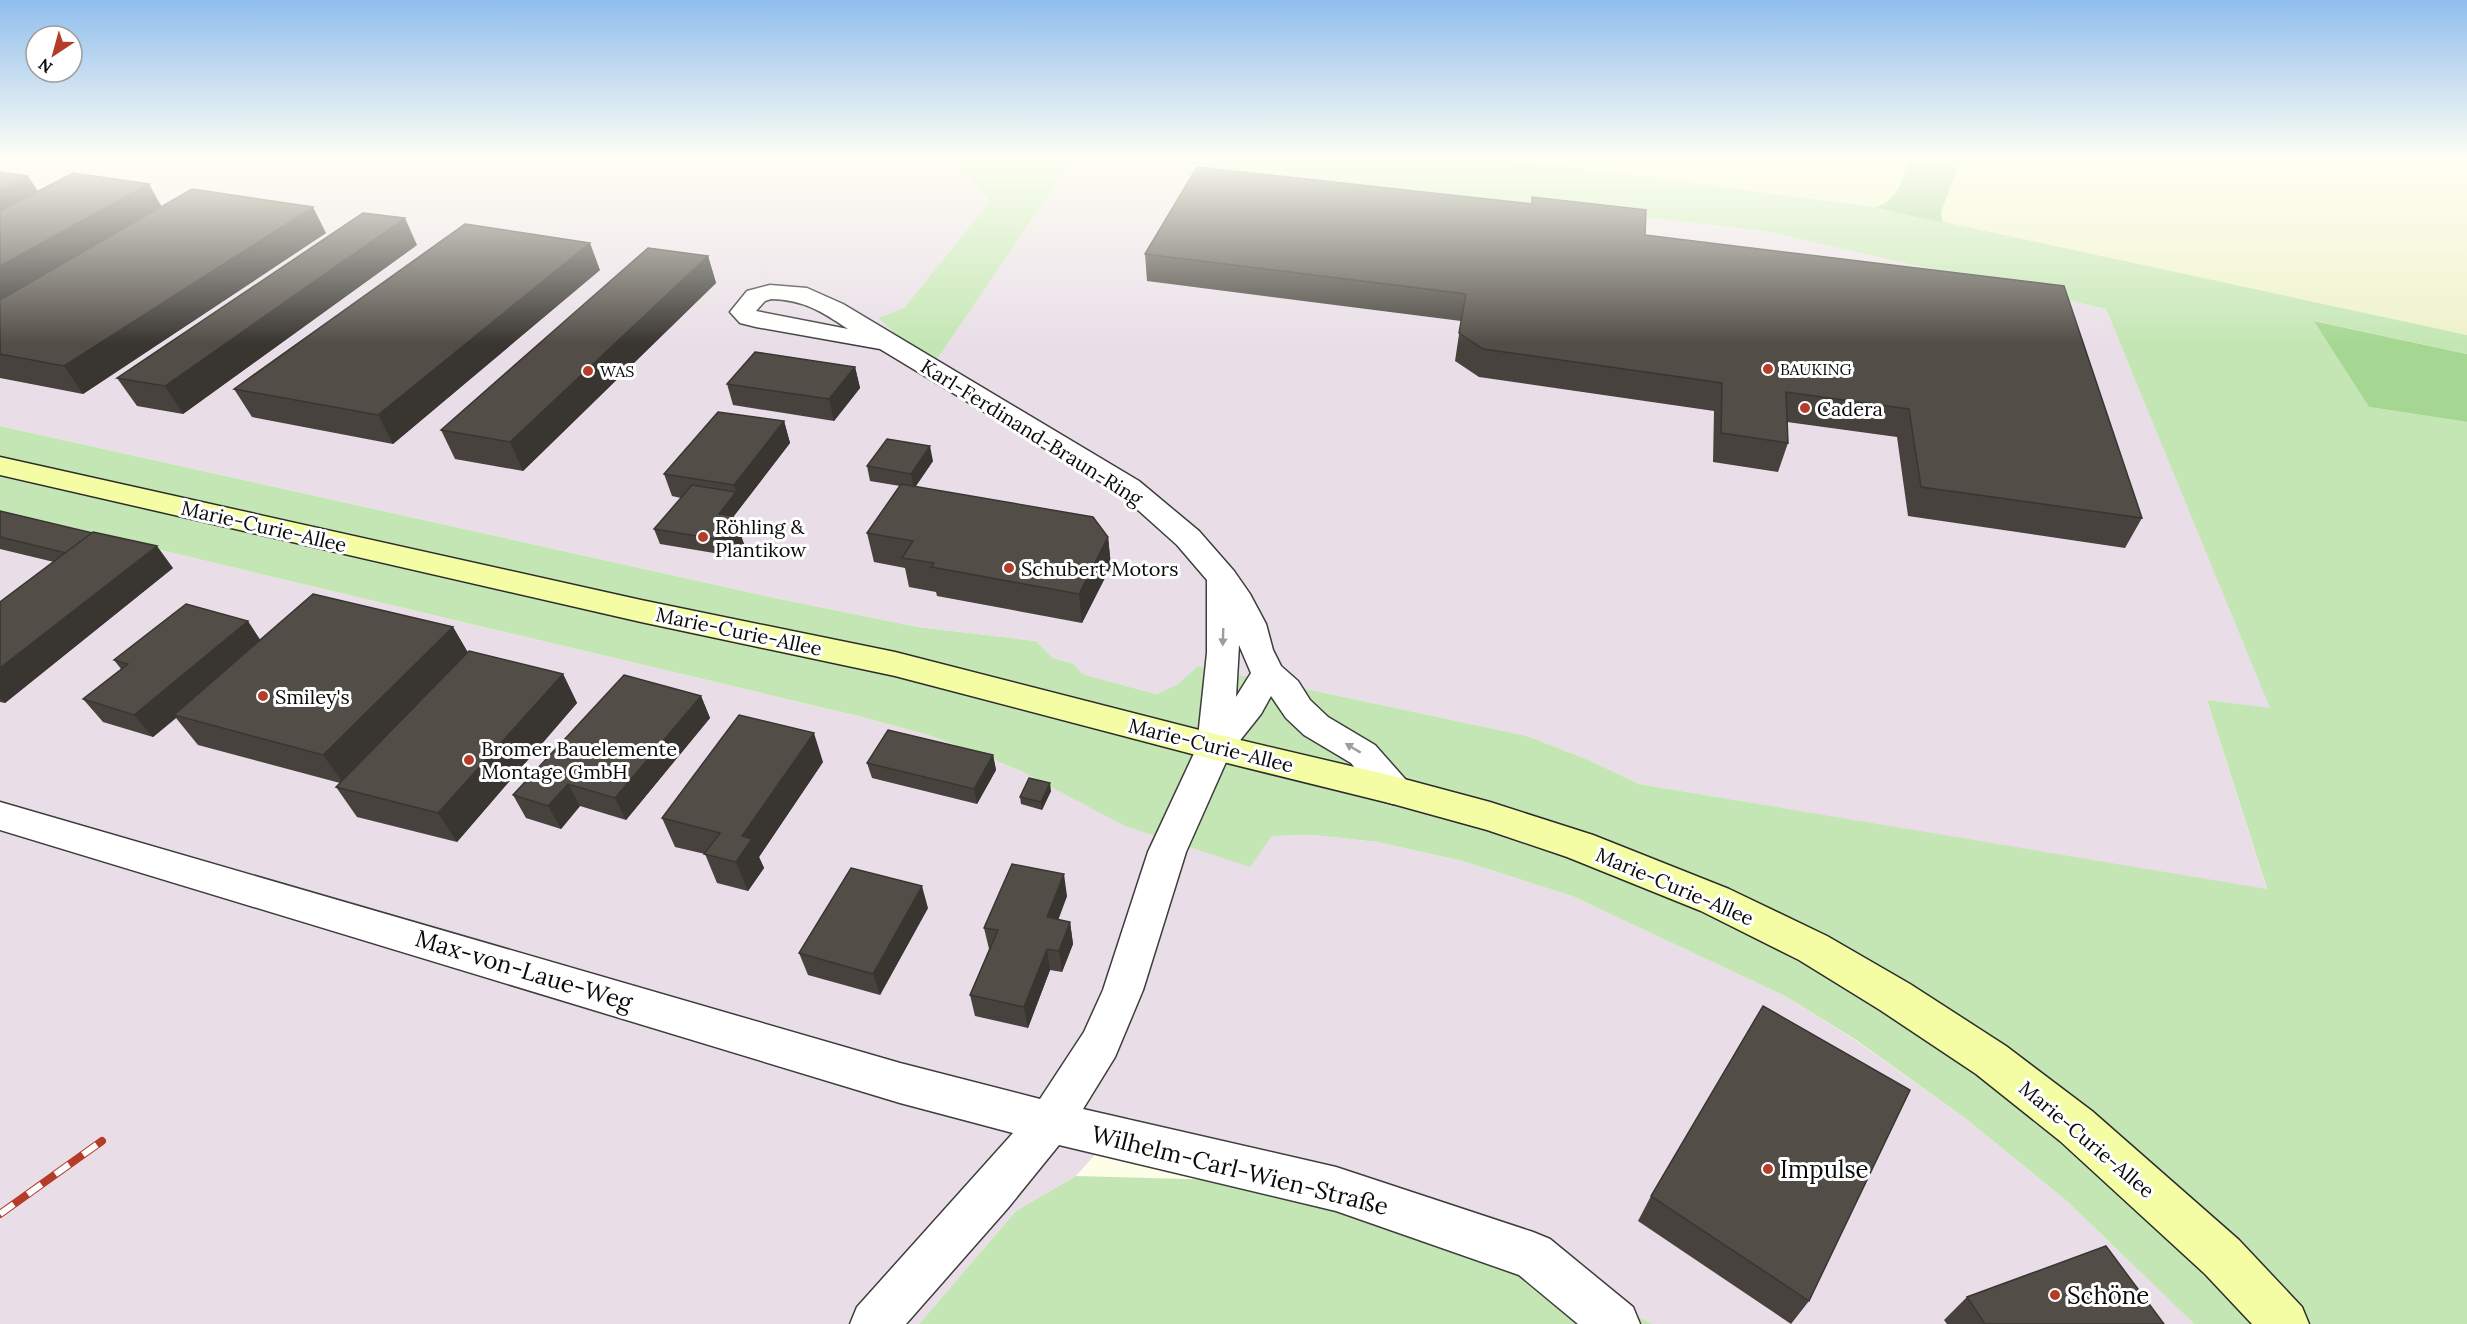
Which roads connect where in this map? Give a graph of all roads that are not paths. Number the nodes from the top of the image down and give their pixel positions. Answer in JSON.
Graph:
{"nodes":[{"id":1,"x":887,"y":343,"type":"junction"},
{"id":2,"x":0,"y":466,"type":"edge"},
{"id":3,"x":1223,"y":578,"type":"junction"},
{"id":4,"x":1268,"y":673,"type":"junction"},
{"id":5,"x":1215,"y":747,"type":"junction"},
{"id":6,"x":1394,"y":790,"type":"junction"},
{"id":7,"x":0,"y":816,"type":"edge"},
{"id":8,"x":1050,"y":1122,"type":"junction"},
{"id":9,"x":874,"y":1324,"type":"edge"},
{"id":10,"x":1617,"y":1324,"type":"edge"},
{"id":11,"x":2284,"y":1324,"type":"edge"}],
"edges":[{"from":1,"to":1,"type":"street","name":"Karl-Ferdinand-Braun-Ring"},
{"from":1,"to":3,"type":"street","name":"Karl-Ferdinand-Braun-Ring"},
{"from":2,"to":5,"type":"main road","name":"Marie-Curie-Allee"},
{"from":3,"to":4,"type":"street","name":"Karl-Ferdinand-Braun-Ring"},
{"from":3,"to":5,"type":"street","one_way":true},
{"from":4,"to":5,"type":"street"},
{"from":6,"to":4,"type":"street","name":"Karl-Ferdinand-Braun-Ring","one_way":true},
{"from":5,"to":6,"type":"main road","name":"Marie-Curie-Allee"},
{"from":5,"to":8,"type":"street"},
{"from":6,"to":11,"type":"main road","name":"Marie-Curie-Allee"},
{"from":7,"to":8,"type":"street","name":"Max-von-Laue-Weg"},
{"from":8,"to":9,"type":"street"},
{"from":8,"to":10,"type":"street","name":"Wilhelm-Carl-Wien-Straße"}]}
